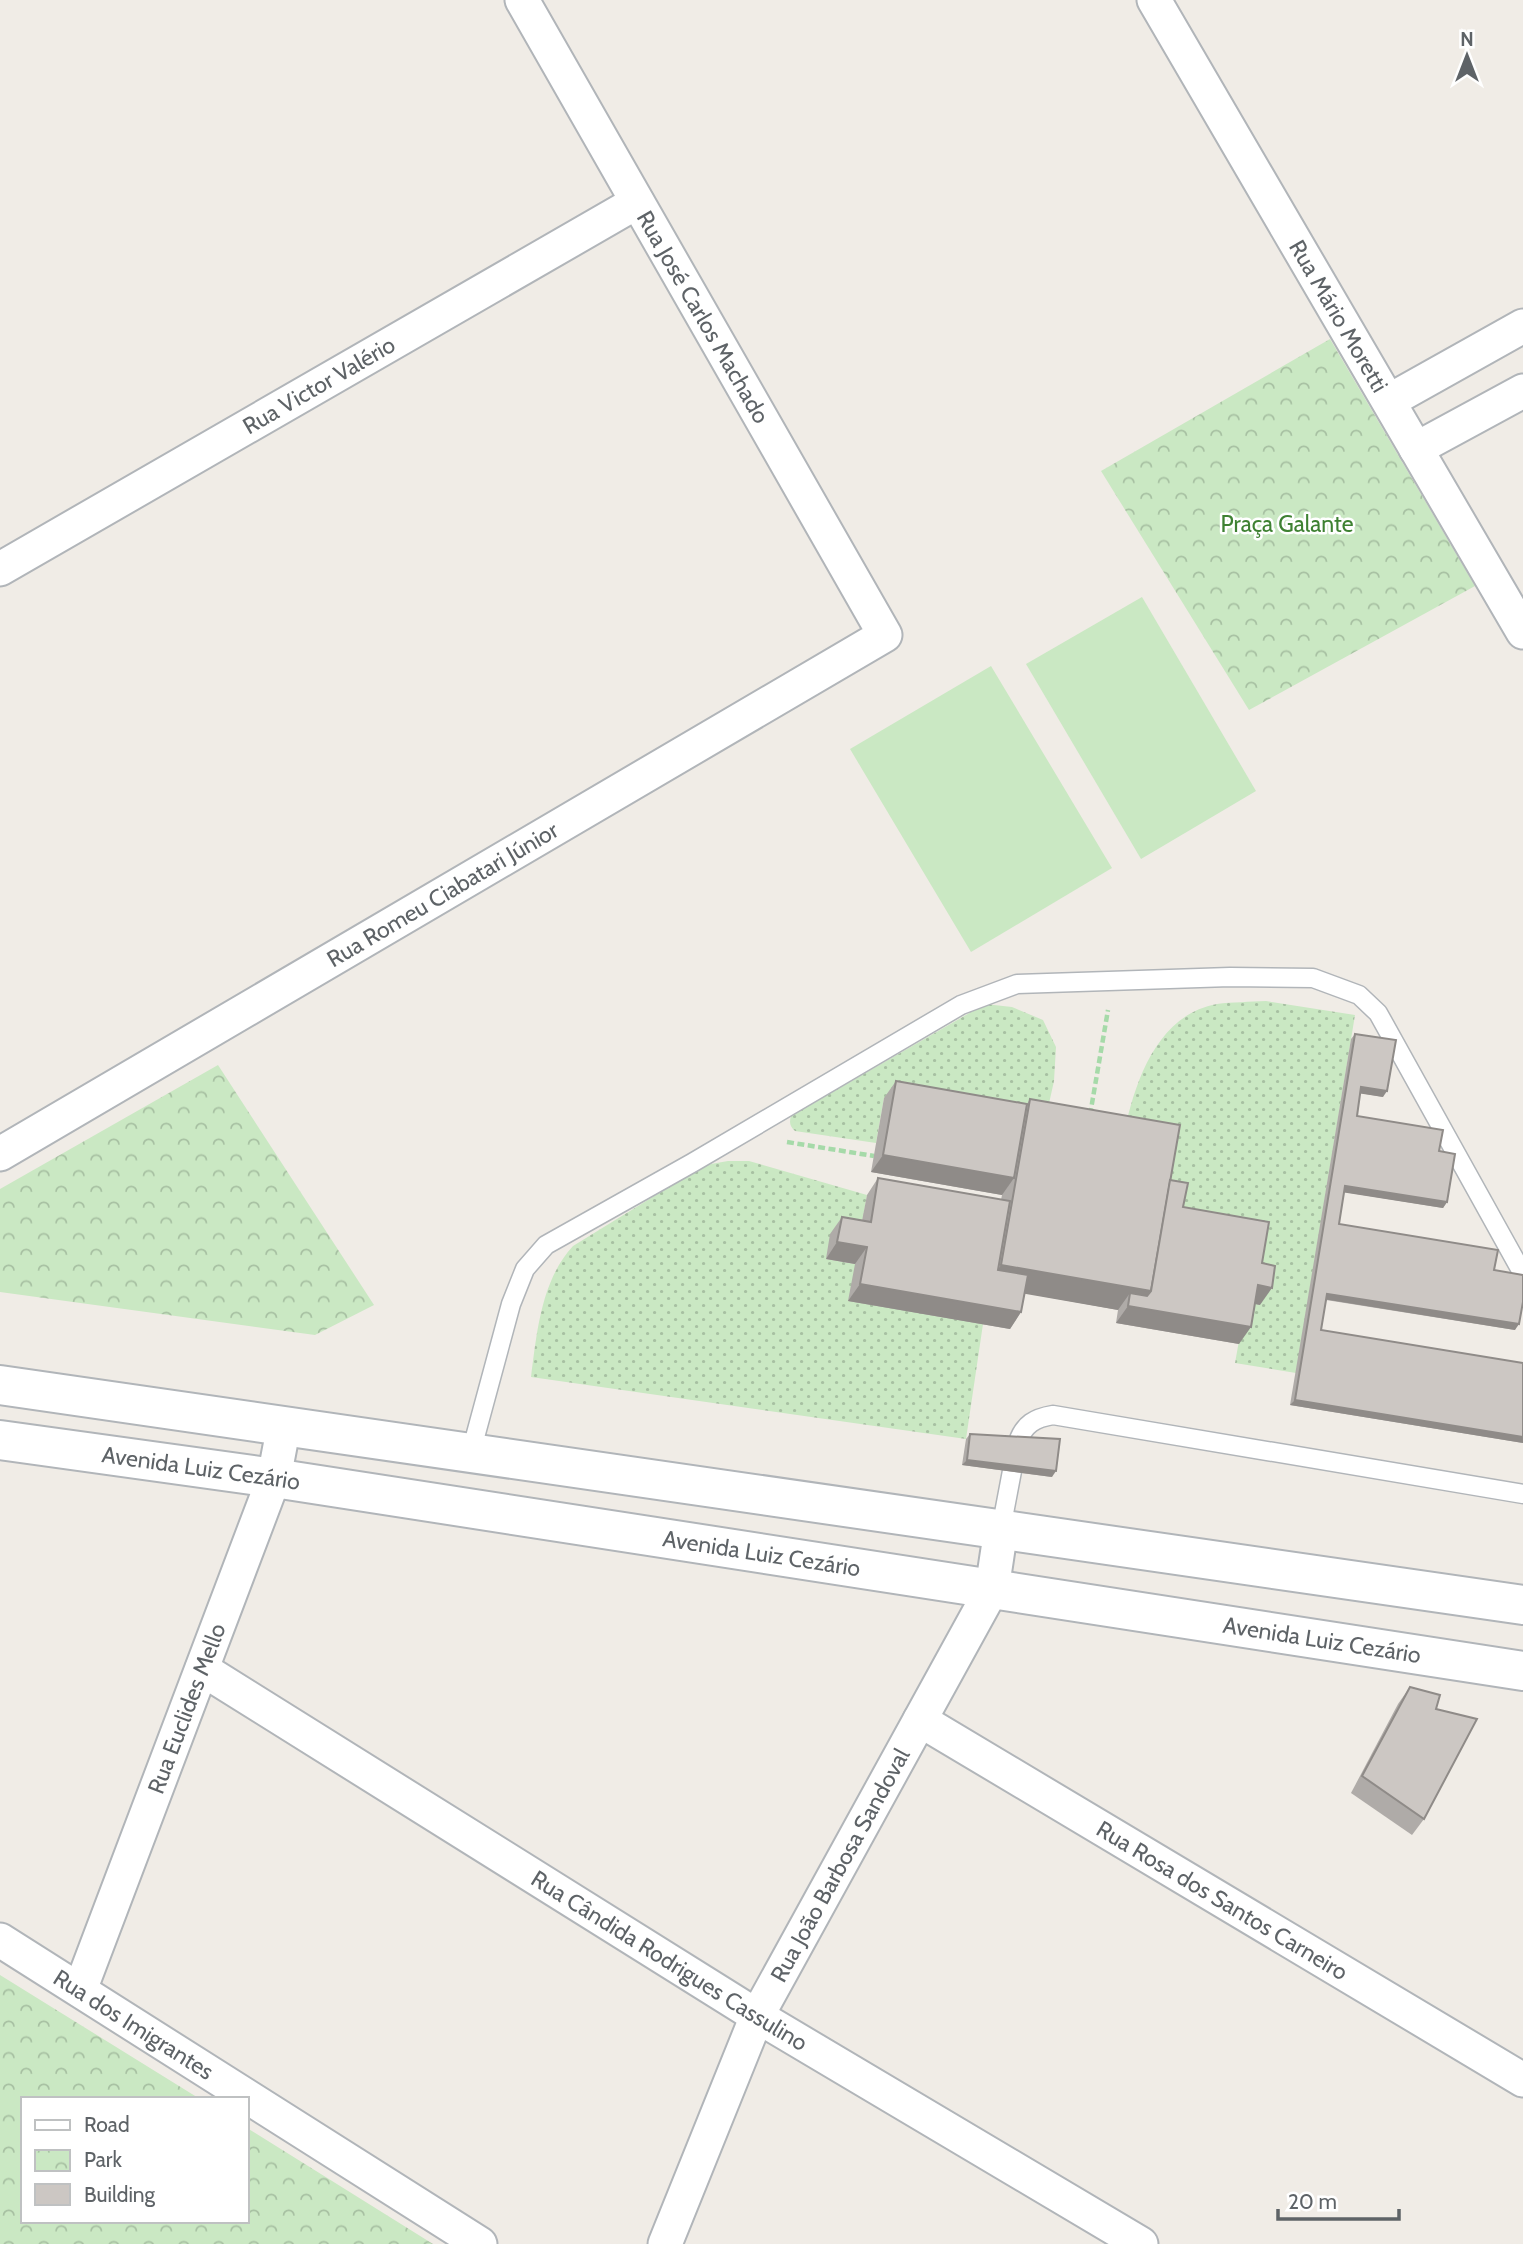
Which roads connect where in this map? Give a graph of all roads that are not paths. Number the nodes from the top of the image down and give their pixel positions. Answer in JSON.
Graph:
{"nodes":[{"id":1,"x":522,"y":0,"type":"edge"},
{"id":2,"x":1154,"y":0,"type":"edge"},
{"id":3,"x":637,"y":202,"type":"junction"},
{"id":4,"x":1523,"y":327,"type":"edge"},
{"id":5,"x":1523,"y":391,"type":"edge"},
{"id":6,"x":1389,"y":401,"type":"junction"},
{"id":7,"x":1416,"y":449,"type":"junction"},
{"id":8,"x":0,"y":569,"type":"edge"},
{"id":9,"x":1523,"y":632,"type":"edge"},
{"id":10,"x":885,"y":635,"type":"joint"},
{"id":11,"x":0,"y":1154,"type":"edge"},
{"id":12,"x":1523,"y":1273,"type":"edge"},
{"id":13,"x":0,"y":1385,"type":"edge"},
{"id":14,"x":284,"y":1425,"type":"junction"},
{"id":15,"x":0,"y":1440,"type":"edge"},
{"id":16,"x":1018,"y":1442,"type":"edge"},
{"id":17,"x":471,"y":1452,"type":"junction"},
{"id":18,"x":1012,"y":1471,"type":"edge"},
{"id":19,"x":274,"y":1478,"type":"junction"},
{"id":20,"x":1523,"y":1494,"type":"edge"},
{"id":21,"x":1001,"y":1529,"type":"junction"},
{"id":22,"x":992,"y":1589,"type":"junction"},
{"id":23,"x":1523,"y":1605,"type":"edge"},
{"id":24,"x":202,"y":1669,"type":"junction"},
{"id":25,"x":1523,"y":1671,"type":"edge"},
{"id":26,"x":920,"y":1720,"type":"junction"},
{"id":27,"x":0,"y":1940,"type":"edge"},
{"id":28,"x":80,"y":1990,"type":"junction"},
{"id":29,"x":757,"y":2016,"type":"junction"},
{"id":30,"x":1523,"y":2080,"type":"edge"},
{"id":31,"x":480,"y":2244,"type":"edge"},
{"id":32,"x":665,"y":2244,"type":"edge"},
{"id":33,"x":1141,"y":2244,"type":"edge"}],
"edges":[{"from":1,"to":3,"type":"street","name":"Rua José Carlos Machado"},
{"from":2,"to":6,"type":"street","name":"Rua Mário Moretti"},
{"from":3,"to":8,"type":"street","name":"Rua Victor Valério"},
{"from":3,"to":10,"type":"street","name":"Rua José Carlos Machado"},
{"from":4,"to":6,"type":"street"},
{"from":5,"to":7,"type":"street"},
{"from":6,"to":7,"type":"street","name":"Rua Mário Moretti"},
{"from":7,"to":9,"type":"street","name":"Rua Mário Moretti"},
{"from":10,"to":11,"type":"street","name":"Rua Romeu Ciabatari Júnior"},
{"from":12,"to":17,"type":"lane"},
{"from":13,"to":14,"type":"street"},
{"from":14,"to":17,"type":"street"},
{"from":14,"to":19,"type":"street","name":"Rua Euclides Mello"},
{"from":15,"to":19,"type":"street","name":"Avenida Luiz Cezário"},
{"from":16,"to":20,"type":"lane"},
{"from":17,"to":21,"type":"street"},
{"from":18,"to":21,"type":"lane"},
{"from":19,"to":22,"type":"street","name":"Avenida Luiz Cezário"},
{"from":19,"to":24,"type":"street","name":"Rua Euclides Mello"},
{"from":21,"to":22,"type":"street","name":"Rua João Barbosa Sandoval"},
{"from":21,"to":23,"type":"street"},
{"from":22,"to":25,"type":"street","name":"Avenida Luiz Cezário"},
{"from":22,"to":26,"type":"street","name":"Rua João Barbosa Sandoval"},
{"from":24,"to":28,"type":"street","name":"Rua Euclides Mello"},
{"from":24,"to":29,"type":"street","name":"Rua Cândida Rodrigues Cassulino"},
{"from":26,"to":29,"type":"street","name":"Rua João Barbosa Sandoval"},
{"from":26,"to":30,"type":"street","name":"Rua Rosa dos Santos Carneiro"},
{"from":27,"to":28,"type":"street","name":"Rua dos Imigrantes"},
{"from":28,"to":31,"type":"street","name":"Rua dos Imigrantes"},
{"from":29,"to":32,"type":"street","name":"Rua João Barbosa Sandoval"},
{"from":29,"to":33,"type":"street","name":"Rua Cândida Rodrigues Cassulino"}]}
